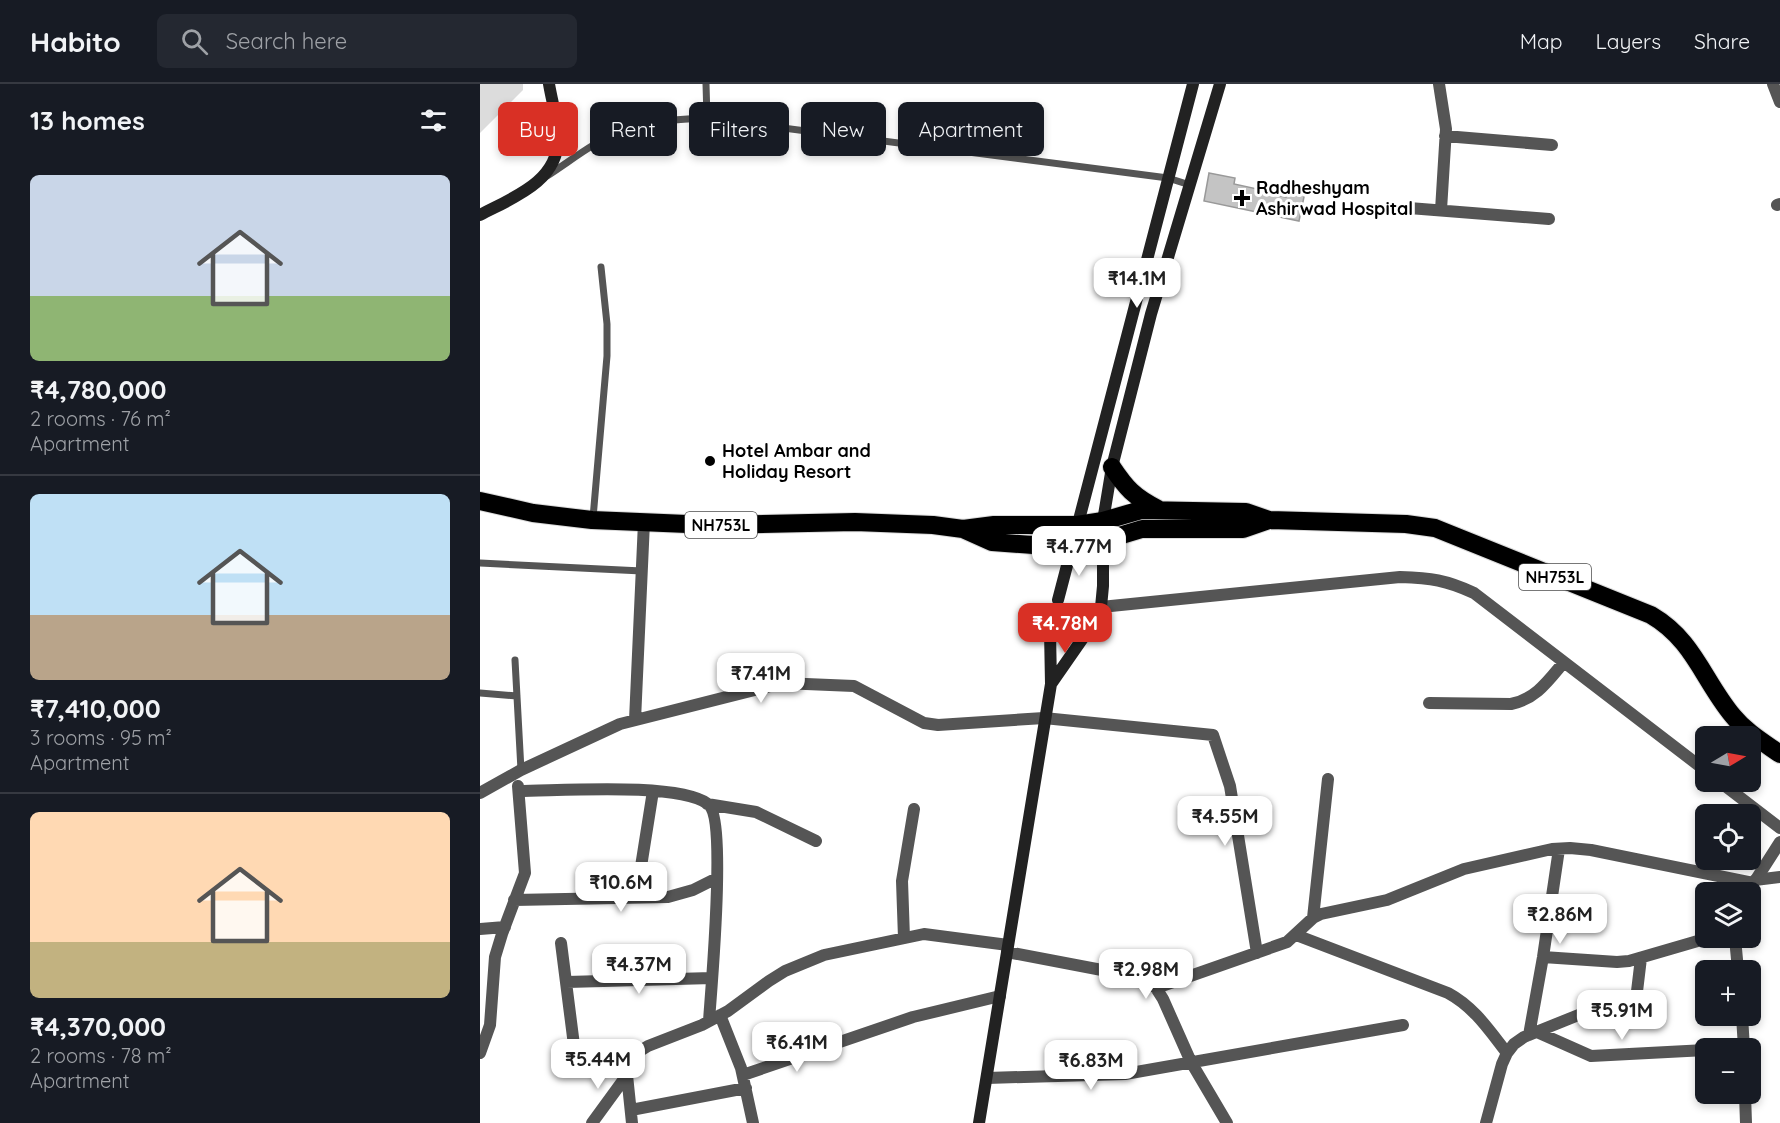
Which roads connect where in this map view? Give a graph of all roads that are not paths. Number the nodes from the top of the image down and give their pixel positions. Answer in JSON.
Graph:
{"nodes":[{"id":1,"x":549,"y":84,"type":"edge"},
{"id":2,"x":706,"y":84,"type":"edge"},
{"id":3,"x":1192,"y":84,"type":"edge"},
{"id":4,"x":1220,"y":84,"type":"edge"},
{"id":5,"x":1439,"y":84,"type":"edge"},
{"id":6,"x":1773,"y":84,"type":"edge"},
{"id":7,"x":707,"y":102,"type":"edge"},
{"id":8,"x":1780,"y":102,"type":"edge"},
{"id":9,"x":689,"y":119,"type":"edge"},
{"id":10,"x":789,"y":129,"type":"edge"},
{"id":11,"x":1445,"y":136,"type":"junction"},
{"id":12,"x":1552,"y":145,"type":"dead end"},
{"id":13,"x":543,"y":178,"type":"junction"},
{"id":14,"x":1168,"y":178,"type":"junction"},
{"id":15,"x":1190,"y":185,"type":"junction"},
{"id":16,"x":1408,"y":208,"type":"dead end"},
{"id":17,"x":1441,"y":210,"type":"junction"},
{"id":18,"x":480,"y":215,"type":"edge"},
{"id":19,"x":1549,"y":219,"type":"dead end"},
{"id":20,"x":601,"y":267,"type":"dead end"},
{"id":21,"x":1112,"y":467,"type":"junction"},
{"id":22,"x":480,"y":501,"type":"edge"},
{"id":23,"x":1160,"y":510,"type":"junction"},
{"id":24,"x":592,"y":520,"type":"junction"},
{"id":25,"x":1269,"y":520,"type":"junction"},
{"id":26,"x":1102,"y":521,"type":"junction"},
{"id":27,"x":644,"y":522,"type":"junction"},
{"id":28,"x":1077,"y":525,"type":"junction"},
{"id":29,"x":963,"y":529,"type":"junction"},
{"id":30,"x":1102,"y":541,"type":"junction"},
{"id":31,"x":1072,"y":546,"type":"junction"},
{"id":32,"x":480,"y":563,"type":"edge"},
{"id":33,"x":642,"y":571,"type":"junction"},
{"id":34,"x":1058,"y":600,"type":"dead end"},
{"id":35,"x":1101,"y":607,"type":"junction"},
{"id":36,"x":1053,"y":620,"type":"dead end"},
{"id":37,"x":515,"y":660,"type":"dead end"},
{"id":38,"x":1564,"y":662,"type":"junction"},
{"id":39,"x":1051,"y":684,"type":"junction"},
{"id":40,"x":480,"y":693,"type":"edge"},
{"id":41,"x":517,"y":696,"type":"junction"},
{"id":42,"x":1429,"y":703,"type":"dead end"},
{"id":43,"x":1044,"y":718,"type":"junction"},
{"id":44,"x":635,"y":720,"type":"junction"},
{"id":45,"x":1780,"y":754,"type":"edge"},
{"id":46,"x":1695,"y":763,"type":"edge"},
{"id":47,"x":519,"y":772,"type":"junction"},
{"id":48,"x":1329,"y":779,"type":"dead end"},
{"id":49,"x":519,"y":791,"type":"junction"},
{"id":50,"x":653,"y":791,"type":"junction"},
{"id":51,"x":1733,"y":792,"type":"edge"},
{"id":52,"x":480,"y":793,"type":"edge"},
{"id":53,"x":708,"y":804,"type":"junction"},
{"id":54,"x":914,"y":809,"type":"dead end"},
{"id":55,"x":1780,"y":828,"type":"edge"},
{"id":56,"x":816,"y":841,"type":"dead end"},
{"id":57,"x":1780,"y":842,"type":"edge"},
{"id":58,"x":1559,"y":849,"type":"junction"},
{"id":59,"x":1780,"y":877,"type":"edge"},
{"id":60,"x":717,"y":878,"type":"junction"},
{"id":61,"x":1738,"y":882,"type":"edge"},
{"id":62,"x":1754,"y":882,"type":"edge"},
{"id":63,"x":1761,"y":882,"type":"edge"},
{"id":64,"x":636,"y":898,"type":"junction"},
{"id":65,"x":514,"y":900,"type":"junction"},
{"id":66,"x":1313,"y":918,"type":"junction"},
{"id":67,"x":505,"y":927,"type":"junction"},
{"id":68,"x":480,"y":929,"type":"edge"},
{"id":69,"x":1296,"y":935,"type":"junction"},
{"id":70,"x":904,"y":938,"type":"junction"},
{"id":71,"x":1695,"y":942,"type":"edge"},
{"id":72,"x":561,"y":943,"type":"dead end"},
{"id":73,"x":1007,"y":948,"type":"junction"},
{"id":74,"x":1257,"y":953,"type":"junction"},
{"id":75,"x":1543,"y":957,"type":"junction"},
{"id":76,"x":1641,"y":958,"type":"junction"},
{"id":77,"x":712,"y":978,"type":"junction"},
{"id":78,"x":567,"y":982,"type":"junction"},
{"id":79,"x":1156,"y":988,"type":"junction"},
{"id":80,"x":1000,"y":996,"type":"junction"},
{"id":81,"x":715,"y":1018,"type":"junction"},
{"id":82,"x":1403,"y":1025,"type":"dead end"},
{"id":83,"x":1533,"y":1034,"type":"junction"},
{"id":84,"x":1695,"y":1051,"type":"edge"},
{"id":85,"x":480,"y":1053,"type":"edge"},
{"id":86,"x":1507,"y":1053,"type":"junction"},
{"id":87,"x":635,"y":1054,"type":"junction"},
{"id":88,"x":1191,"y":1062,"type":"junction"},
{"id":89,"x":627,"y":1075,"type":"junction"},
{"id":90,"x":743,"y":1075,"type":"junction"},
{"id":91,"x":987,"y":1078,"type":"junction"},
{"id":92,"x":746,"y":1088,"type":"junction"},
{"id":93,"x":1746,"y":1104,"type":"edge"},
{"id":94,"x":631,"y":1110,"type":"junction"},
{"id":95,"x":592,"y":1123,"type":"edge"},
{"id":96,"x":632,"y":1123,"type":"edge"},
{"id":97,"x":753,"y":1123,"type":"edge"},
{"id":98,"x":979,"y":1123,"type":"edge"},
{"id":99,"x":1227,"y":1123,"type":"edge"},
{"id":100,"x":1486,"y":1123,"type":"edge"},
{"id":101,"x":1746,"y":1123,"type":"edge"}],
"edges":[{"from":1,"to":13,"type":"main road"},
{"from":2,"to":7,"type":"lane"},
{"from":3,"to":14,"type":"main road"},
{"from":4,"to":15,"type":"main road"},
{"from":5,"to":11,"type":"street"},
{"from":6,"to":8,"type":"street"},
{"from":9,"to":13,"type":"lane"},
{"from":10,"to":14,"type":"lane"},
{"from":11,"to":12,"type":"street"},
{"from":11,"to":17,"type":"street"},
{"from":13,"to":18,"type":"main road"},
{"from":14,"to":15,"type":"lane"},
{"from":14,"to":28,"type":"main road"},
{"from":15,"to":21,"type":"main road"},
{"from":16,"to":17,"type":"street"},
{"from":17,"to":19,"type":"street"},
{"from":20,"to":24,"type":"lane"},
{"from":21,"to":23,"type":"highway"},
{"from":21,"to":26,"type":"main road"},
{"from":22,"to":24,"type":"highway","number":"NH753L"},
{"from":23,"to":25,"type":"highway","number":"NH753L"},
{"from":23,"to":26,"type":"highway","number":"NH753L"},
{"from":24,"to":27,"type":"highway","number":"NH753L"},
{"from":25,"to":30,"type":"highway","number":"NH753L"},
{"from":25,"to":45,"type":"highway","number":"NH753L"},
{"from":26,"to":28,"type":"highway","number":"NH753L"},
{"from":26,"to":30,"type":"main road"},
{"from":27,"to":29,"type":"highway","number":"NH753L"},
{"from":27,"to":33,"type":"street"},
{"from":28,"to":29,"type":"highway","number":"NH753L"},
{"from":28,"to":31,"type":"main road"},
{"from":29,"to":31,"type":"highway","number":"NH753L"},
{"from":30,"to":31,"type":"highway","number":"NH753L"},
{"from":30,"to":35,"type":"main road"},
{"from":31,"to":34,"type":"main road"},
{"from":32,"to":33,"type":"lane"},
{"from":33,"to":44,"type":"street"},
{"from":35,"to":38,"type":"street"},
{"from":35,"to":39,"type":"main road"},
{"from":36,"to":39,"type":"main road"},
{"from":37,"to":41,"type":"lane"},
{"from":38,"to":42,"type":"street"},
{"from":38,"to":46,"type":"street"},
{"from":39,"to":43,"type":"main road"},
{"from":40,"to":41,"type":"lane"},
{"from":41,"to":47,"type":"lane"},
{"from":43,"to":44,"type":"street"},
{"from":43,"to":73,"type":"main road"},
{"from":43,"to":74,"type":"street"},
{"from":44,"to":47,"type":"street"},
{"from":47,"to":49,"type":"street"},
{"from":47,"to":52,"type":"street"},
{"from":48,"to":66,"type":"street"},
{"from":49,"to":50,"type":"street"},
{"from":49,"to":65,"type":"street"},
{"from":50,"to":53,"type":"street"},
{"from":50,"to":64,"type":"street"},
{"from":51,"to":55,"type":"street"},
{"from":53,"to":56,"type":"street"},
{"from":53,"to":60,"type":"street"},
{"from":54,"to":70,"type":"street"},
{"from":57,"to":62,"type":"street"},
{"from":58,"to":61,"type":"street"},
{"from":58,"to":66,"type":"street"},
{"from":58,"to":75,"type":"street"},
{"from":59,"to":63,"type":"street"},
{"from":60,"to":64,"type":"street"},
{"from":60,"to":77,"type":"street"},
{"from":64,"to":65,"type":"street"},
{"from":65,"to":67,"type":"street"},
{"from":66,"to":69,"type":"street"},
{"from":67,"to":68,"type":"street"},
{"from":67,"to":85,"type":"street"},
{"from":69,"to":74,"type":"street"},
{"from":69,"to":86,"type":"street"},
{"from":70,"to":73,"type":"street"},
{"from":70,"to":81,"type":"street"},
{"from":71,"to":76,"type":"street"},
{"from":72,"to":78,"type":"street"},
{"from":73,"to":79,"type":"street"},
{"from":73,"to":80,"type":"main road"},
{"from":74,"to":79,"type":"street"},
{"from":75,"to":76,"type":"street"},
{"from":75,"to":83,"type":"street"},
{"from":76,"to":83,"type":"street"},
{"from":77,"to":78,"type":"street"},
{"from":77,"to":81,"type":"street"},
{"from":78,"to":87,"type":"street"},
{"from":79,"to":88,"type":"street"},
{"from":80,"to":90,"type":"street"},
{"from":80,"to":91,"type":"main road"},
{"from":81,"to":87,"type":"street"},
{"from":81,"to":90,"type":"street"},
{"from":82,"to":88,"type":"street"},
{"from":83,"to":84,"type":"street"},
{"from":83,"to":86,"type":"street"},
{"from":86,"to":100,"type":"street"},
{"from":87,"to":89,"type":"street"},
{"from":88,"to":91,"type":"street"},
{"from":88,"to":99,"type":"street"},
{"from":89,"to":94,"type":"street"},
{"from":89,"to":95,"type":"street"},
{"from":90,"to":92,"type":"street"},
{"from":91,"to":98,"type":"main road"},
{"from":92,"to":94,"type":"street"},
{"from":92,"to":97,"type":"street"},
{"from":93,"to":101,"type":"street"},
{"from":94,"to":96,"type":"street"}]}
